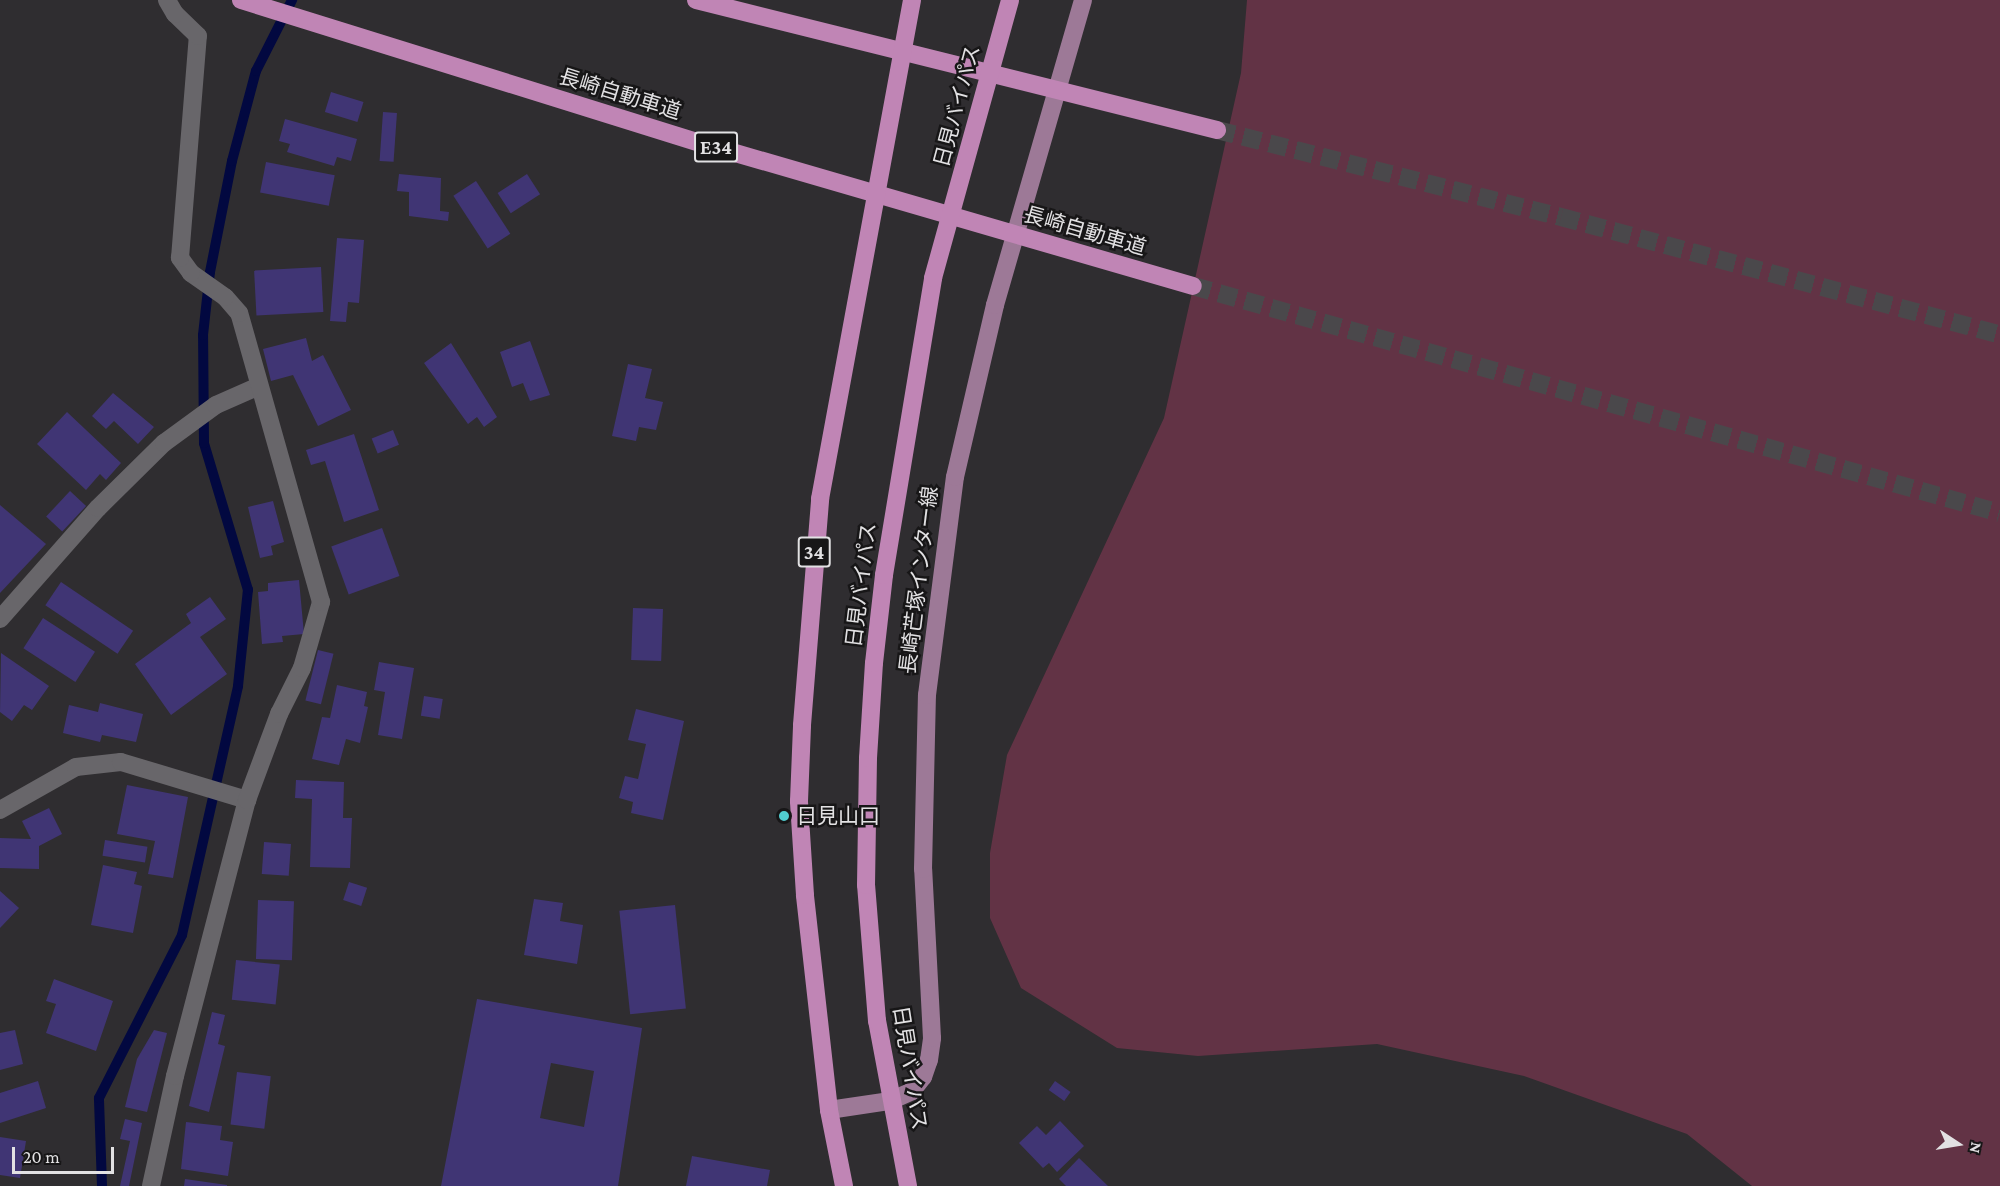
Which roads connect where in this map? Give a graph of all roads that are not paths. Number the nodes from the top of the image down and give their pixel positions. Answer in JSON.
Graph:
{"nodes":[{"id":1,"x":167,"y":0,"type":"edge"},
{"id":2,"x":241,"y":0,"type":"edge"},
{"id":3,"x":696,"y":0,"type":"edge"},
{"id":4,"x":912,"y":0,"type":"edge"},
{"id":5,"x":1010,"y":0,"type":"edge"},
{"id":6,"x":1083,"y":0,"type":"edge"},
{"id":7,"x":1217,"y":130,"type":"tunnel mouth"},
{"id":8,"x":1193,"y":286,"type":"tunnel mouth"},
{"id":9,"x":259,"y":386,"type":"junction"},
{"id":10,"x":0,"y":619,"type":"edge"},
{"id":11,"x":239,"y":798,"type":"junction"},
{"id":12,"x":0,"y":810,"type":"edge"},
{"id":13,"x":890,"y":1101,"type":"junction"},
{"id":14,"x":829,"y":1110,"type":"junction"},
{"id":15,"x":151,"y":1186,"type":"edge"},
{"id":16,"x":844,"y":1186,"type":"edge"},
{"id":17,"x":908,"y":1186,"type":"edge"}],
"edges":[{"from":1,"to":9,"type":"street"},
{"from":2,"to":8,"type":"highway","name":"長崎自動車道","number":"E34"},
{"from":3,"to":7,"type":"highway"},
{"from":4,"to":14,"type":"highway","number":"34"},
{"from":5,"to":13,"type":"highway","name":"日見バイパス"},
{"from":6,"to":13,"type":"main road","name":"長崎芒塚インター線"},
{"from":9,"to":10,"type":"street"},
{"from":9,"to":11,"type":"street"},
{"from":11,"to":12,"type":"street"},
{"from":11,"to":15,"type":"street"},
{"from":13,"to":14,"type":"main road","name":"長崎芒塚インター線"},
{"from":13,"to":17,"type":"highway","name":"日見バイパス"},
{"from":14,"to":16,"type":"highway","number":"34"}]}
